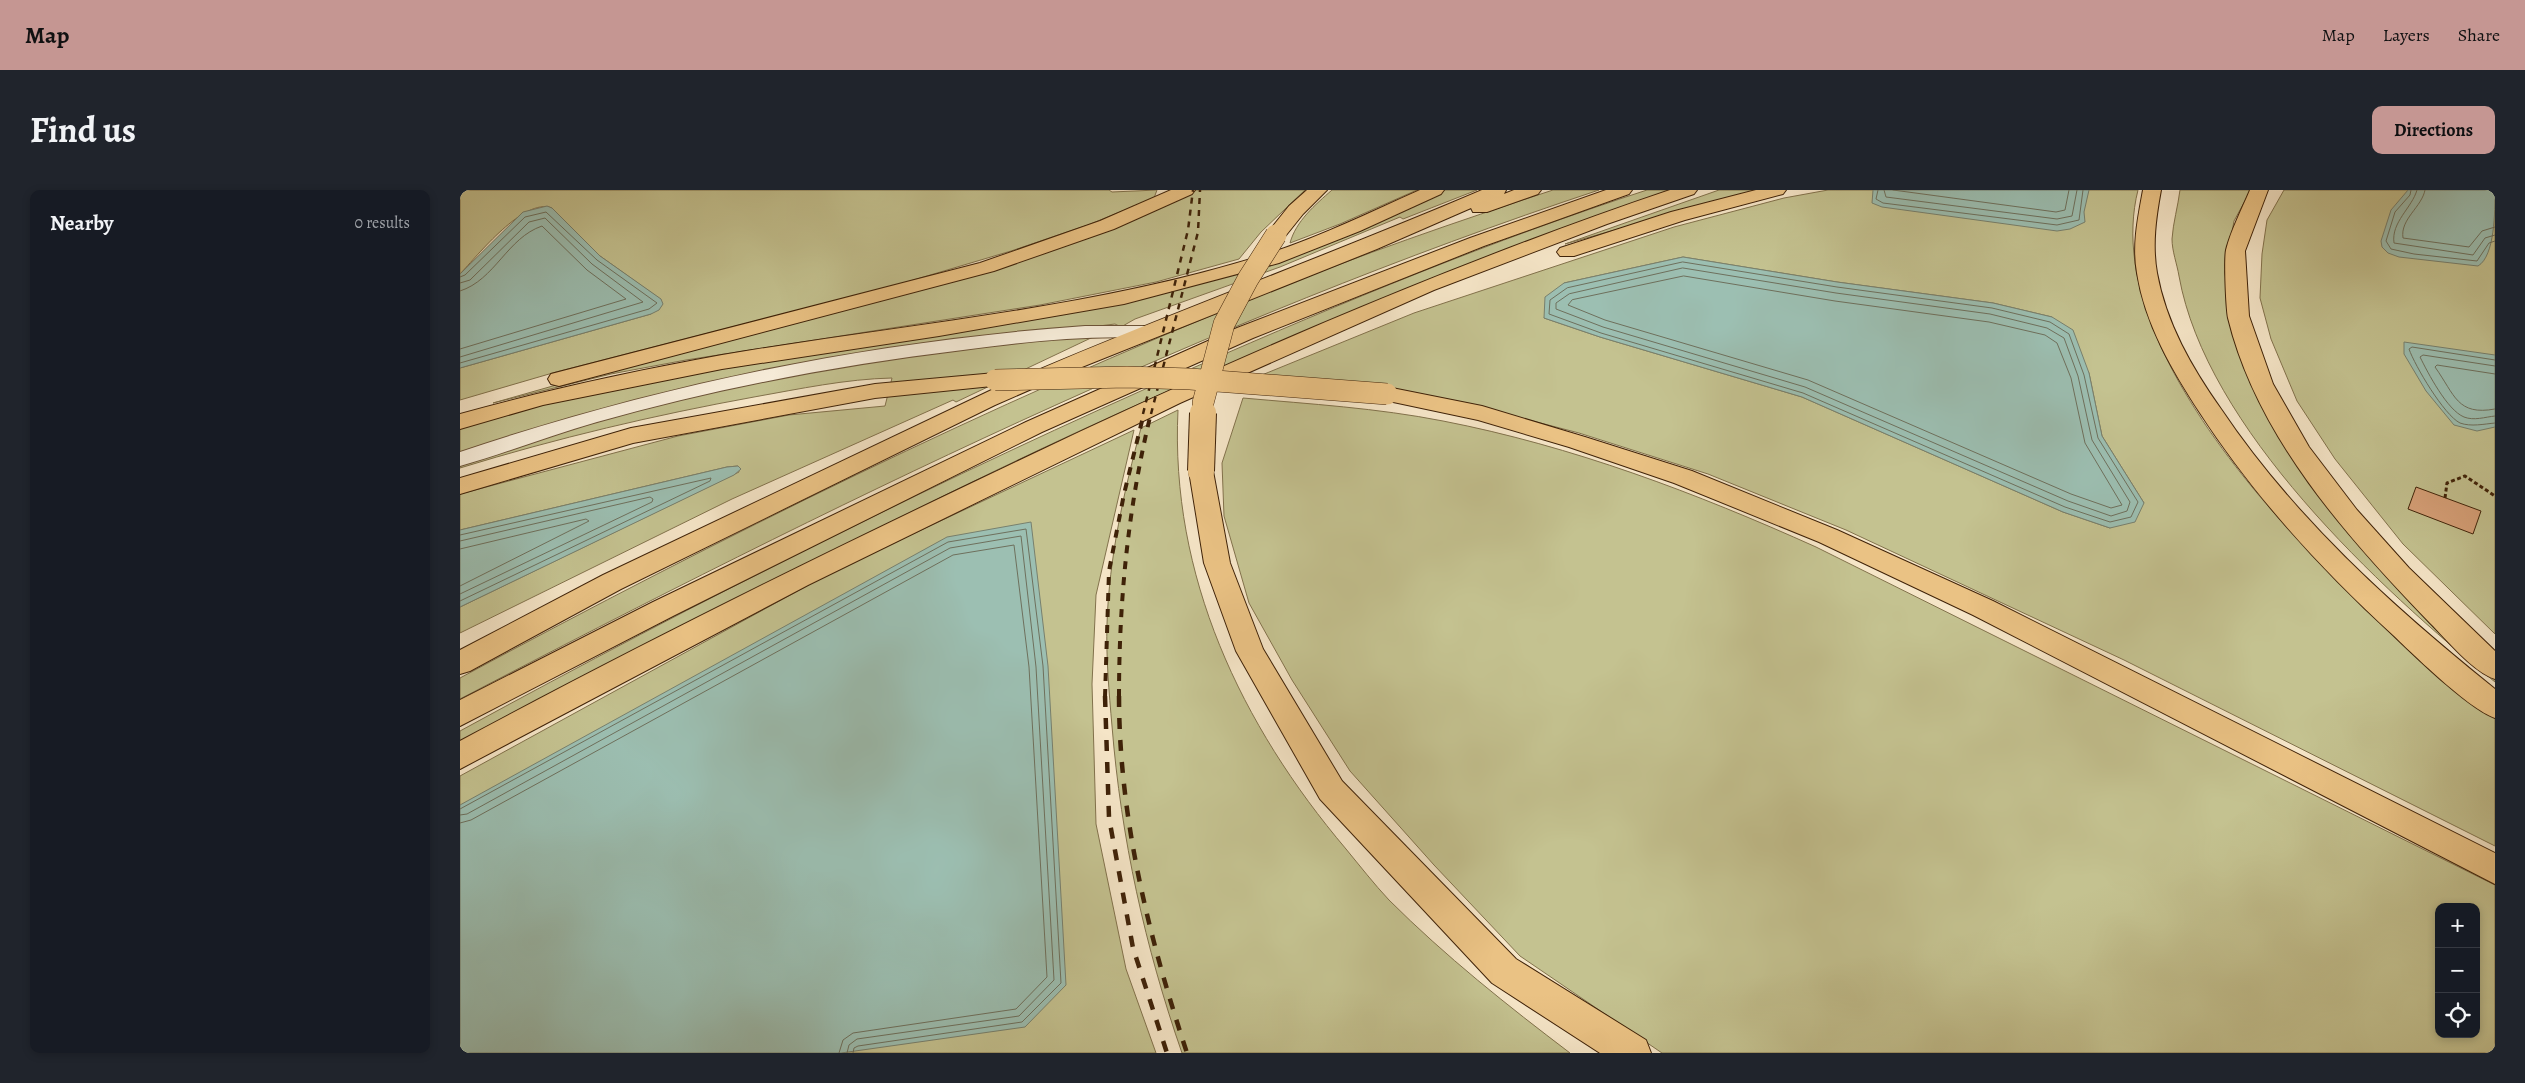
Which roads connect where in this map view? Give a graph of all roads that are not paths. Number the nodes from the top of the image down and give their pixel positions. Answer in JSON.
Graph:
{"nodes":[{"id":1,"x":1186,"y":190,"type":"edge"},
{"id":2,"x":1318,"y":190,"type":"edge"},
{"id":3,"x":1435,"y":190,"type":"edge"},
{"id":4,"x":1497,"y":190,"type":"edge"},
{"id":5,"x":1532,"y":190,"type":"edge"},
{"id":6,"x":1623,"y":190,"type":"edge"},
{"id":7,"x":1688,"y":190,"type":"edge"},
{"id":8,"x":1777,"y":190,"type":"edge"},
{"id":9,"x":2152,"y":190,"type":"edge"},
{"id":10,"x":2259,"y":190,"type":"edge"},
{"id":11,"x":1370,"y":245,"type":"junction"},
{"id":12,"x":1147,"y":332,"type":"junction"},
{"id":13,"x":1244,"y":364,"type":"junction"},
{"id":14,"x":460,"y":410,"type":"edge"},
{"id":15,"x":460,"y":422,"type":"edge"},
{"id":16,"x":460,"y":459,"type":"edge"},
{"id":17,"x":460,"y":486,"type":"edge"},
{"id":18,"x":460,"y":663,"type":"edge"},
{"id":19,"x":2495,"y":668,"type":"edge"},
{"id":20,"x":2495,"y":706,"type":"edge"},
{"id":21,"x":460,"y":714,"type":"edge"},
{"id":22,"x":460,"y":756,"type":"edge"},
{"id":23,"x":2495,"y":869,"type":"edge"},
{"id":24,"x":1633,"y":1053,"type":"edge"}],
"edges":[{"from":1,"to":14,"type":"highway"},
{"from":2,"to":24,"type":"highway","bridge":true},
{"from":3,"to":15,"type":"highway"},
{"from":4,"to":11,"type":"highway"},
{"from":5,"to":11,"type":"highway"},
{"from":6,"to":21,"type":"highway"},
{"from":7,"to":13,"type":"highway"},
{"from":8,"to":13,"type":"highway"},
{"from":9,"to":20,"type":"highway"},
{"from":10,"to":19,"type":"highway"},
{"from":11,"to":12,"type":"highway"},
{"from":12,"to":16,"type":"lane"},
{"from":12,"to":18,"type":"highway"},
{"from":13,"to":22,"type":"highway"},
{"from":17,"to":23,"type":"highway","bridge":true}]}
